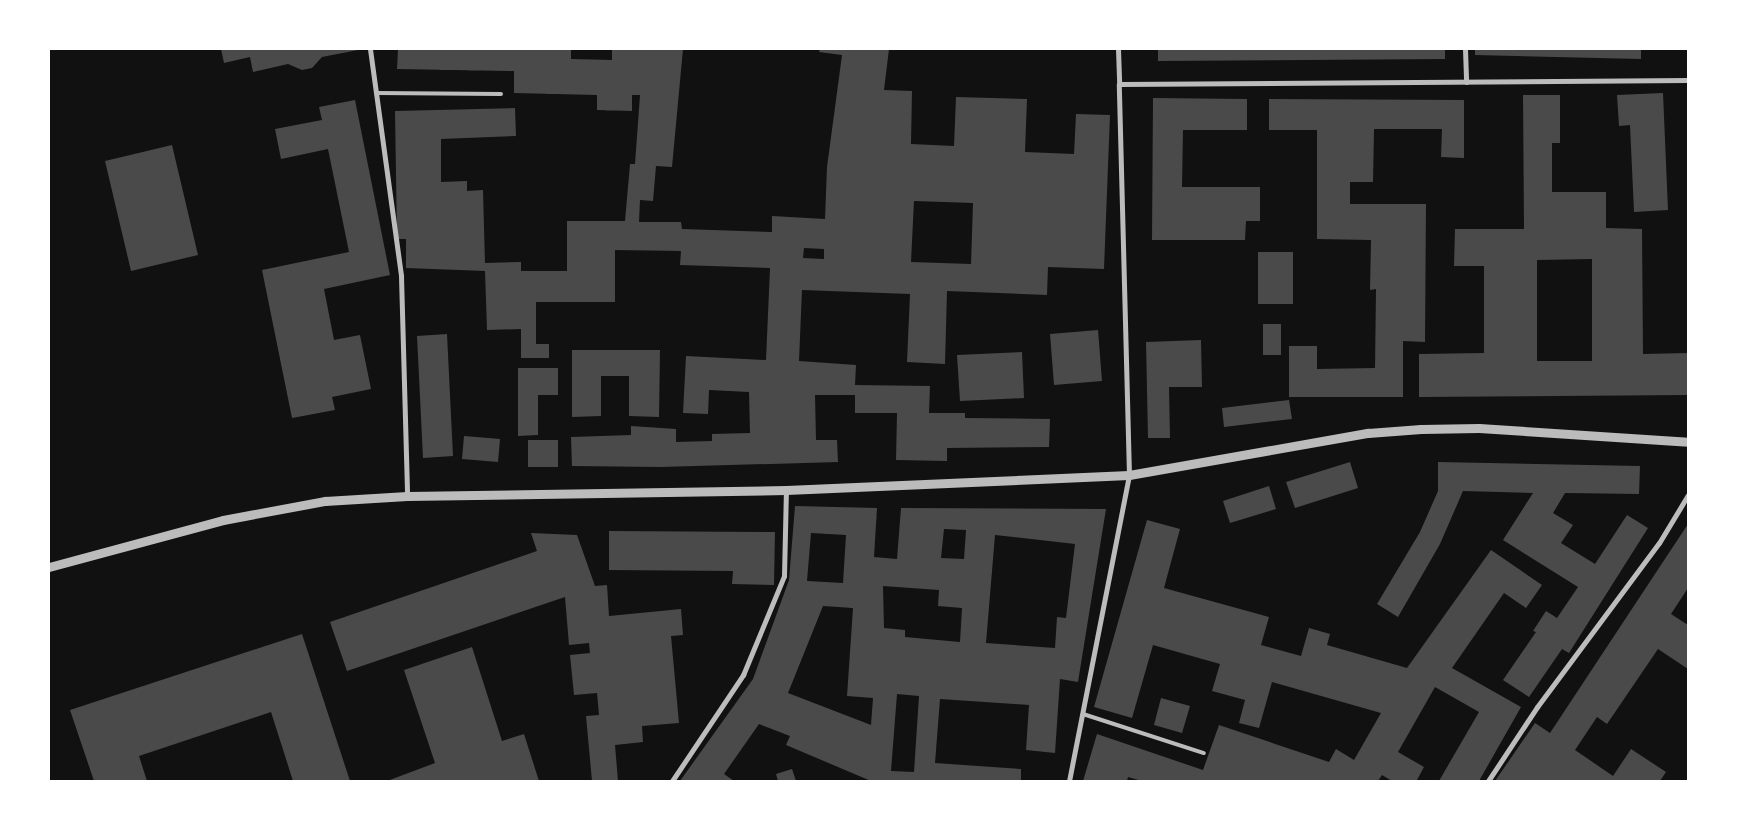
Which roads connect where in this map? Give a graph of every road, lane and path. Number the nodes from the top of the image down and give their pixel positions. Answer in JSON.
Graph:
{"nodes":[{"id":1,"x":370,"y":49,"type":"edge"},
{"id":2,"x":1118,"y":49,"type":"edge"},
{"id":3,"x":1465,"y":49,"type":"edge"},
{"id":4,"x":1688,"y":80,"type":"edge"},
{"id":5,"x":1466,"y":82,"type":"junction"},
{"id":6,"x":1119,"y":84,"type":"junction"},
{"id":7,"x":376,"y":93,"type":"junction"},
{"id":8,"x":501,"y":94,"type":"dead end"},
{"id":9,"x":1688,"y":442,"type":"edge"},
{"id":10,"x":1129,"y":475,"type":"junction"},
{"id":11,"x":786,"y":490,"type":"junction"},
{"id":12,"x":1688,"y":495,"type":"edge"},
{"id":13,"x":407,"y":496,"type":"junction"},
{"id":14,"x":49,"y":567,"type":"edge"},
{"id":15,"x":1083,"y":714,"type":"junction"},
{"id":16,"x":1204,"y":753,"type":"dead end"},
{"id":17,"x":672,"y":781,"type":"edge"},
{"id":18,"x":1069,"y":781,"type":"edge"},
{"id":19,"x":1488,"y":781,"type":"edge"}],
"edges":[{"from":1,"to":7,"type":"street"},
{"from":2,"to":6,"type":"street"},
{"from":3,"to":5,"type":"street"},
{"from":4,"to":5,"type":"street"},
{"from":5,"to":6,"type":"street"},
{"from":6,"to":10,"type":"street"},
{"from":7,"to":8,"type":"lane"},
{"from":7,"to":13,"type":"street"},
{"from":9,"to":10,"type":"street"},
{"from":10,"to":11,"type":"street"},
{"from":10,"to":15,"type":"street"},
{"from":11,"to":13,"type":"street"},
{"from":11,"to":17,"type":"street"},
{"from":12,"to":19,"type":"street"},
{"from":13,"to":14,"type":"street"},
{"from":15,"to":16,"type":"lane"},
{"from":15,"to":18,"type":"street"}]}
